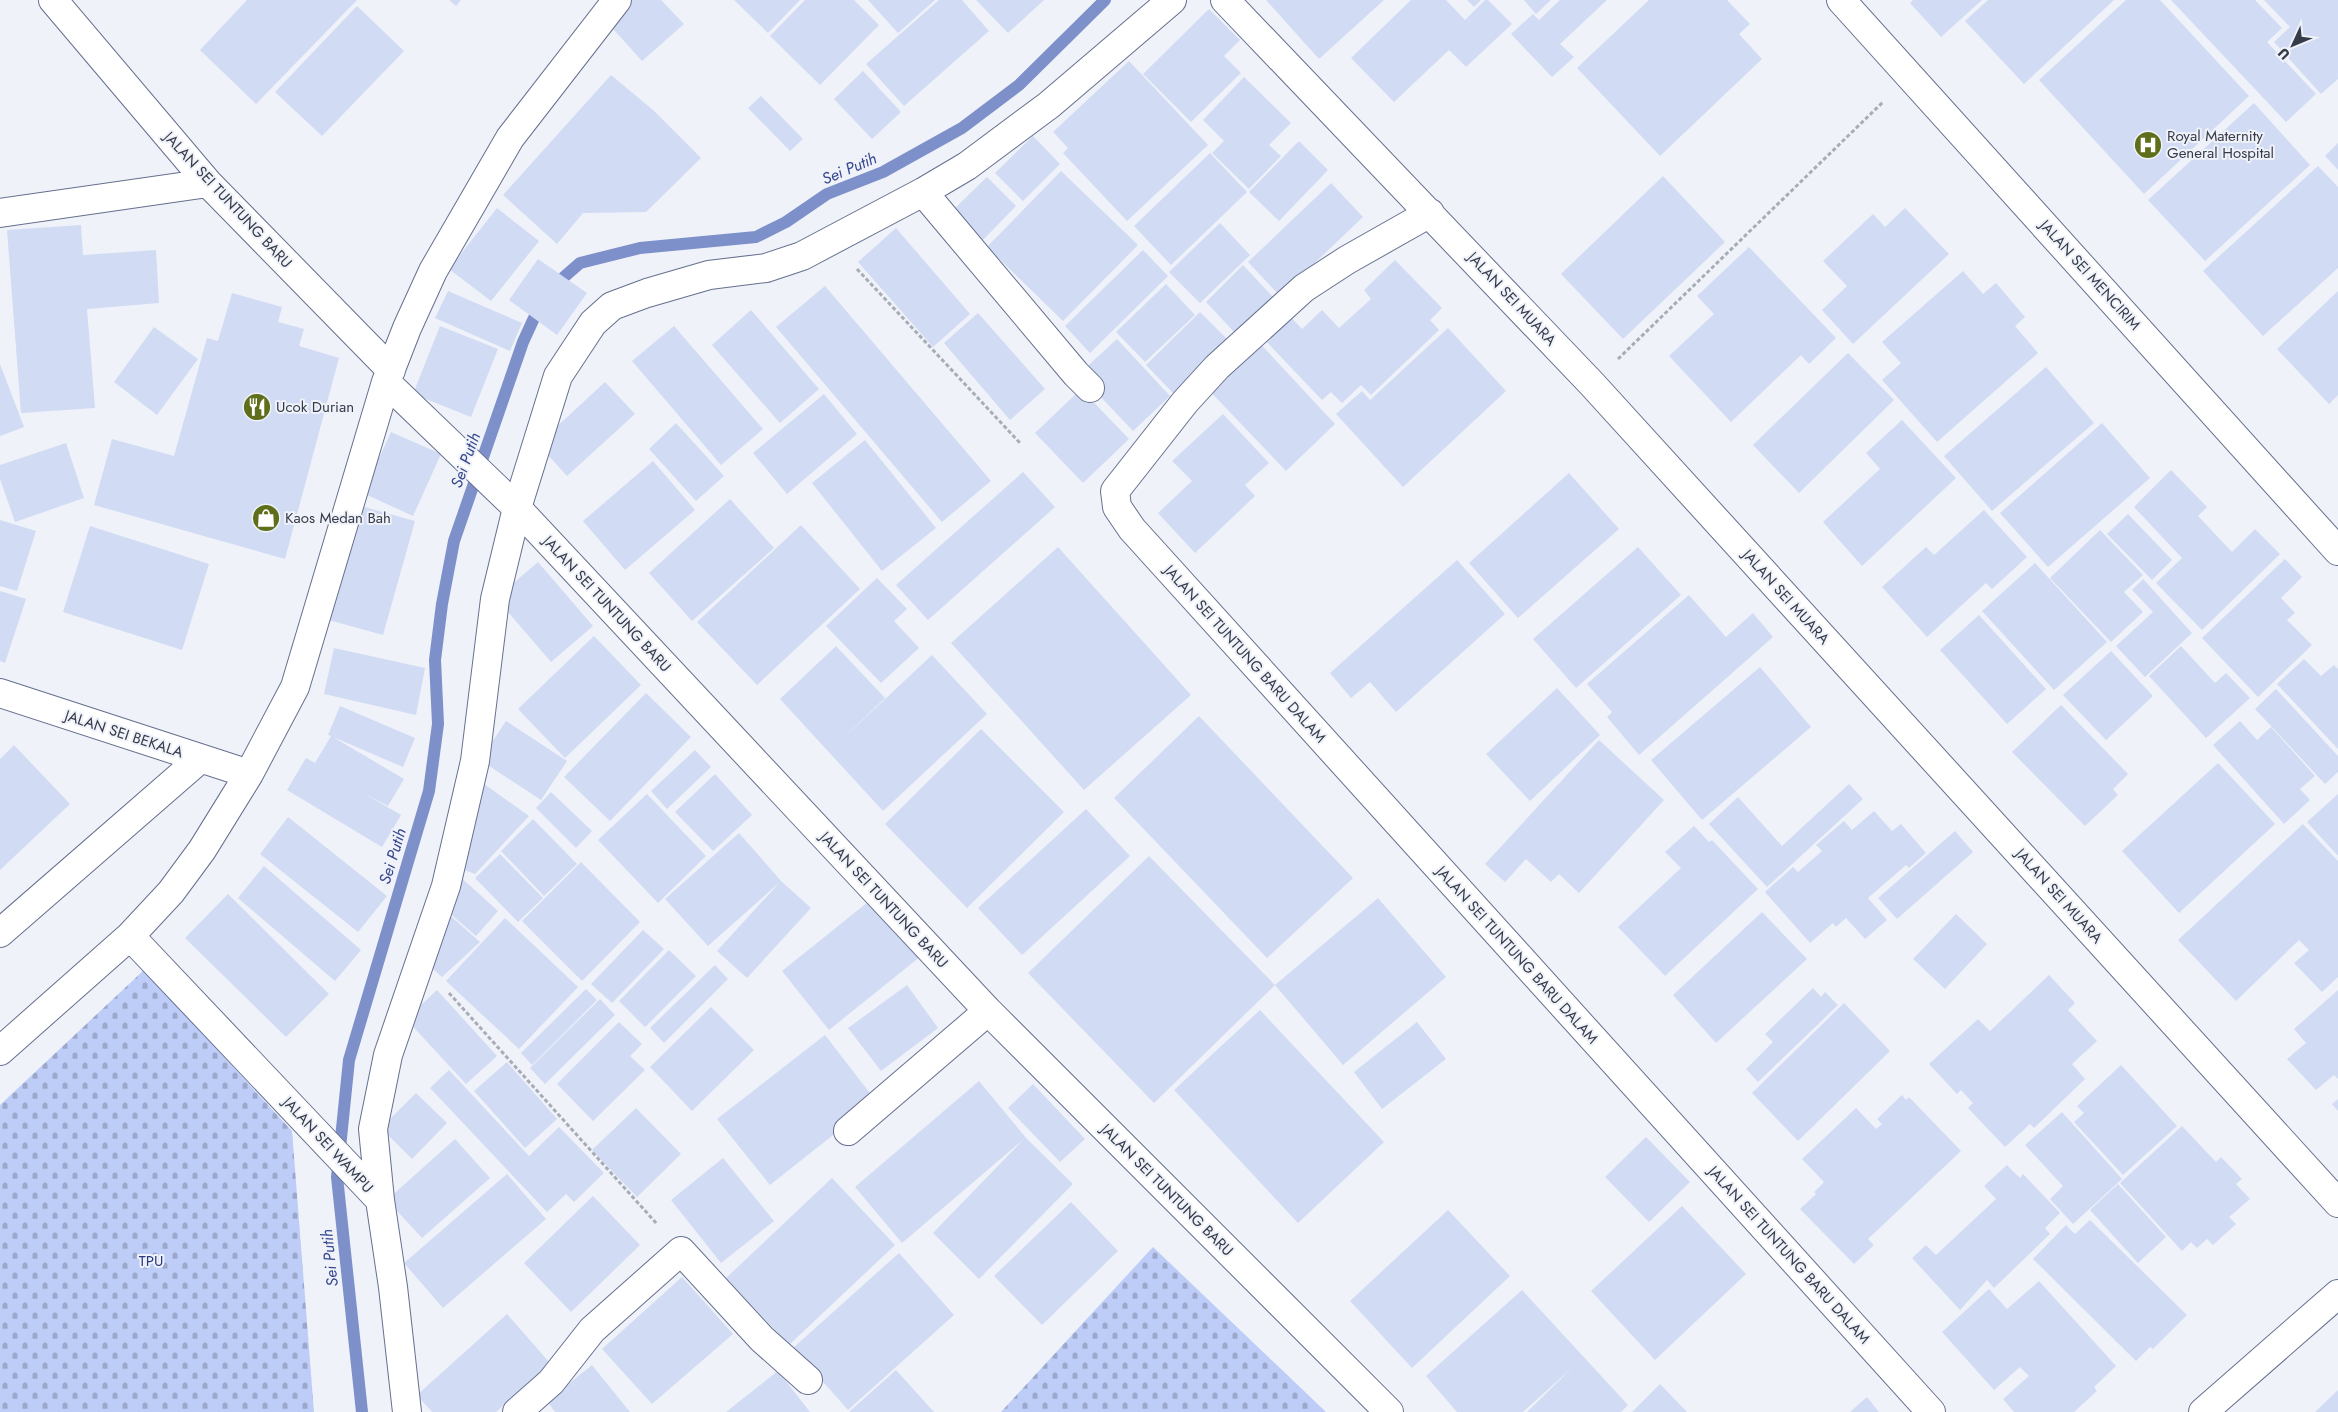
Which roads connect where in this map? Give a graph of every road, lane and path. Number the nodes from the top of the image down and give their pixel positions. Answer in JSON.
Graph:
{"nodes":[{"id":1,"x":53,"y":0,"type":"edge"},
{"id":2,"x":617,"y":0,"type":"edge"},
{"id":3,"x":1172,"y":0,"type":"edge"},
{"id":4,"x":1225,"y":0,"type":"edge"},
{"id":5,"x":1841,"y":0,"type":"edge"},
{"id":6,"x":1910,"y":76,"type":"junction"},
{"id":7,"x":208,"y":183,"type":"junction"},
{"id":8,"x":923,"y":192,"type":"junction"},
{"id":9,"x":0,"y":213,"type":"edge"},
{"id":10,"x":1430,"y":213,"type":"junction"},
{"id":11,"x":831,"y":240,"type":"junction"},
{"id":12,"x":388,"y":376,"type":"junction"},
{"id":13,"x":1592,"y":384,"type":"junction"},
{"id":14,"x":1090,"y":388,"type":"dead end"},
{"id":15,"x":1020,"y":444,"type":"dead end"},
{"id":16,"x":517,"y":508,"type":"junction"},
{"id":17,"x":2338,"y":551,"type":"edge"},
{"id":18,"x":0,"y":693,"type":"edge"},
{"id":19,"x":200,"y":759,"type":"junction"},
{"id":20,"x":249,"y":774,"type":"junction"},
{"id":21,"x":0,"y":932,"type":"edge"},
{"id":22,"x":130,"y":936,"type":"junction"},
{"id":23,"x":420,"y":962,"type":"junction"},
{"id":24,"x":988,"y":1011,"type":"junction"},
{"id":25,"x":0,"y":1051,"type":"edge"},
{"id":26,"x":848,"y":1131,"type":"dead end"},
{"id":27,"x":371,"y":1191,"type":"junction"},
{"id":28,"x":2338,"y":1203,"type":"edge"},
{"id":29,"x":680,"y":1251,"type":"junction"},
{"id":30,"x":2338,"y":1294,"type":"edge"},
{"id":31,"x":808,"y":1380,"type":"dead end"},
{"id":32,"x":407,"y":1412,"type":"edge"},
{"id":33,"x":517,"y":1412,"type":"edge"},
{"id":34,"x":1389,"y":1412,"type":"edge"},
{"id":35,"x":1932,"y":1412,"type":"edge"},
{"id":36,"x":2203,"y":1412,"type":"edge"}],
"edges":[{"from":1,"to":7,"type":"street","name":"JALAN SEI TUNTUNG BARU"},
{"from":2,"to":12,"type":"street"},
{"from":3,"to":8,"type":"street"},
{"from":4,"to":10,"type":"street","name":"JALAN SEI MUARA"},
{"from":5,"to":6,"type":"street","name":"JALAN SEI MENCIRIM"},
{"from":6,"to":13,"type":"path"},
{"from":6,"to":17,"type":"street","name":"JALAN SEI MENCIRIM"},
{"from":7,"to":9,"type":"street"},
{"from":7,"to":12,"type":"street","name":"JALAN SEI TUNTUNG BARU"},
{"from":8,"to":11,"type":"street"},
{"from":8,"to":14,"type":"street"},
{"from":10,"to":13,"type":"street","name":"JALAN SEI MUARA"},
{"from":10,"to":35,"type":"street","name":"JALAN SEI TUNTUNG BARU DALAM"},
{"from":11,"to":15,"type":"path"},
{"from":11,"to":16,"type":"street"},
{"from":12,"to":16,"type":"street","name":"JALAN SEI TUNTUNG BARU"},
{"from":12,"to":20,"type":"street"},
{"from":13,"to":28,"type":"street","name":"JALAN SEI MUARA"},
{"from":16,"to":23,"type":"street"},
{"from":16,"to":24,"type":"street","name":"JALAN SEI TUNTUNG BARU"},
{"from":18,"to":19,"type":"street","name":"JALAN SEI BEKALA"},
{"from":19,"to":20,"type":"street","name":"JALAN SEI BEKALA"},
{"from":19,"to":21,"type":"street"},
{"from":20,"to":22,"type":"street"},
{"from":22,"to":25,"type":"street"},
{"from":22,"to":27,"type":"street","name":"JALAN SEI WAMPU"},
{"from":23,"to":27,"type":"street"},
{"from":23,"to":29,"type":"path"},
{"from":24,"to":26,"type":"street"},
{"from":24,"to":34,"type":"street","name":"JALAN SEI TUNTUNG BARU"},
{"from":27,"to":32,"type":"street","name":"JALAN SEI WAMPU"},
{"from":29,"to":31,"type":"street"},
{"from":29,"to":33,"type":"street"},
{"from":30,"to":36,"type":"street"}]}
